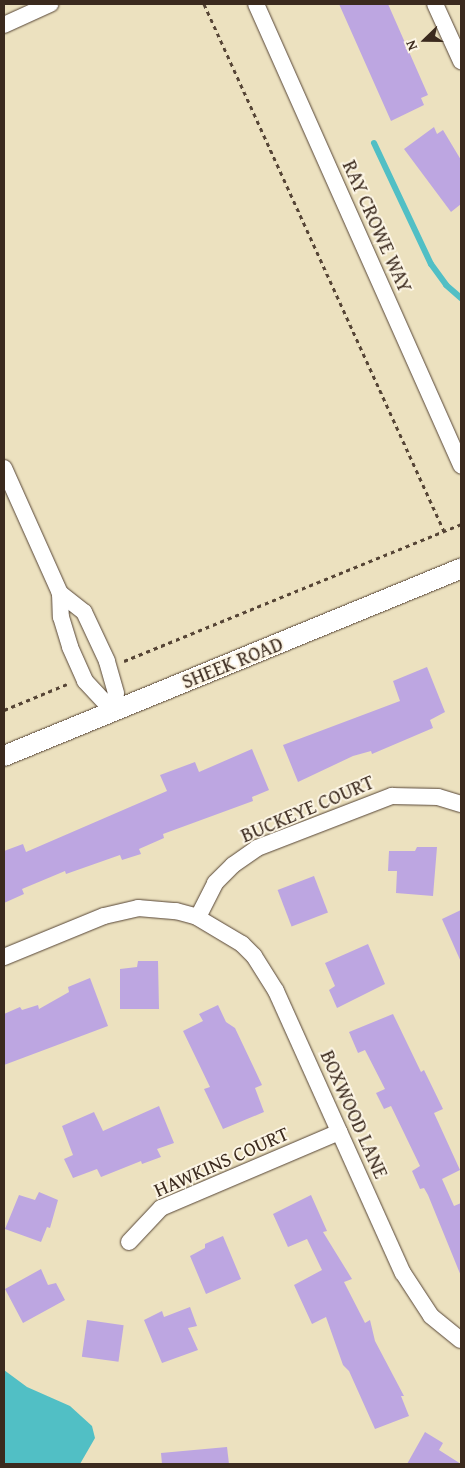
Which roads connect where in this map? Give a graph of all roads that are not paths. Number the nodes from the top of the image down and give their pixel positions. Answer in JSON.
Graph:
{"nodes":[{"id":1,"x":50,"y":4,"type":"edge"},
{"id":2,"x":256,"y":4,"type":"edge"},
{"id":3,"x":435,"y":4,"type":"edge"},
{"id":4,"x":4,"y":24,"type":"edge"},
{"id":5,"x":461,"y":61,"type":"edge"},
{"id":6,"x":461,"y":465,"type":"edge"},
{"id":7,"x":4,"y":468,"type":"edge"},
{"id":8,"x":461,"y":569,"type":"edge"},
{"id":9,"x":60,"y":593,"type":"junction"},
{"id":10,"x":112,"y":710,"type":"junction"},
{"id":11,"x":4,"y":756,"type":"edge"},
{"id":12,"x":461,"y":804,"type":"edge"},
{"id":13,"x":198,"y":917,"type":"junction"},
{"id":14,"x":4,"y":957,"type":"edge"},
{"id":15,"x":339,"y":1132,"type":"junction"},
{"id":16,"x":129,"y":1242,"type":"dead end"},
{"id":17,"x":461,"y":1340,"type":"edge"}],
"edges":[{"from":1,"to":4,"type":"street"},
{"from":2,"to":6,"type":"street","name":"RAY CROWE WAY"},
{"from":3,"to":5,"type":"street"},
{"from":7,"to":9,"type":"street"},
{"from":8,"to":10,"type":"street","name":"SHEEK ROAD"},
{"from":9,"to":10,"type":"street"},
{"from":9,"to":10,"type":"street"},
{"from":10,"to":11,"type":"street","name":"SHEEK ROAD"},
{"from":12,"to":13,"type":"street","name":"BUCKEYE COURT"},
{"from":13,"to":14,"type":"street","name":"BOXWOOD LANE"},
{"from":13,"to":15,"type":"street","name":"BOXWOOD LANE"},
{"from":15,"to":16,"type":"street","name":"HAWKINS COURT"},
{"from":15,"to":17,"type":"street","name":"BOXWOOD LANE"}]}
